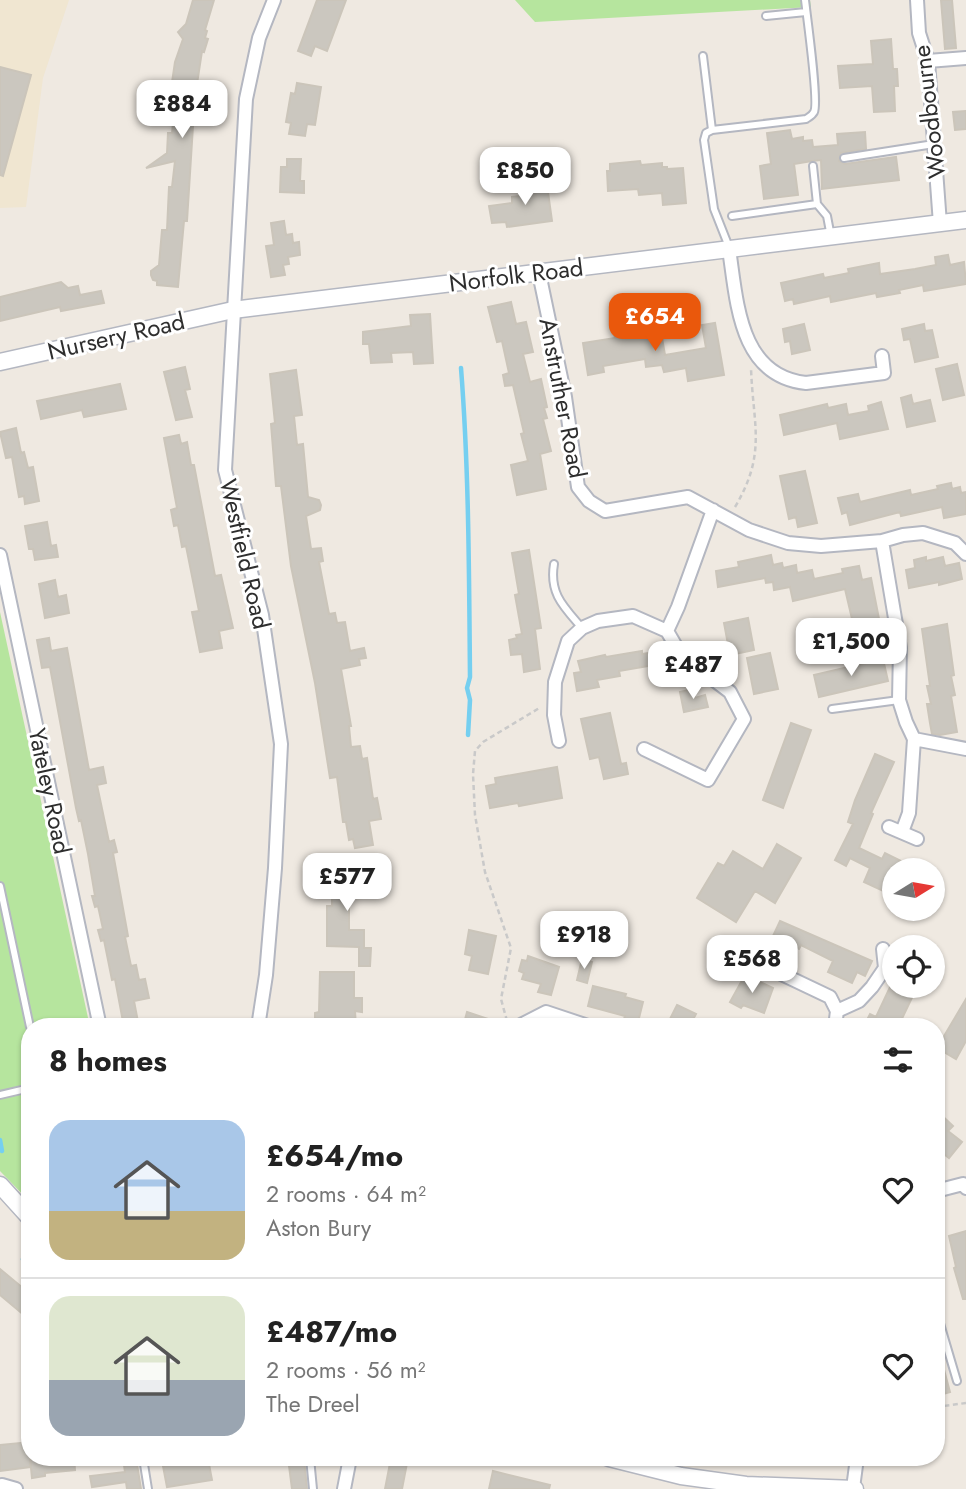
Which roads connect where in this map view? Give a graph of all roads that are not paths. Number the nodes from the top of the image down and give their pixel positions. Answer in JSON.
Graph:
{"nodes":[{"id":1,"x":274,"y":0,"type":"edge"},
{"id":2,"x":805,"y":0,"type":"edge"},
{"id":3,"x":917,"y":0,"type":"edge"},
{"id":4,"x":806,"y":12,"type":"junction"},
{"id":5,"x":766,"y":16,"type":"dead end"},
{"id":6,"x":703,"y":56,"type":"dead end"},
{"id":7,"x":966,"y":58,"type":"edge"},
{"id":8,"x":928,"y":61,"type":"junction"},
{"id":9,"x":712,"y":130,"type":"junction"},
{"id":10,"x":934,"y":144,"type":"junction"},
{"id":11,"x":844,"y":158,"type":"dead end"},
{"id":12,"x":813,"y":166,"type":"dead end"},
{"id":13,"x":817,"y":204,"type":"junction"},
{"id":14,"x":732,"y":216,"type":"dead end"},
{"id":15,"x":966,"y":220,"type":"edge"},
{"id":16,"x":940,"y":223,"type":"junction"},
{"id":17,"x":831,"y":237,"type":"junction"},
{"id":18,"x":729,"y":249,"type":"junction"},
{"id":19,"x":539,"y":273,"type":"junction"},
{"id":20,"x":233,"y":310,"type":"junction"},
{"id":21,"x":882,"y":356,"type":"dead end"},
{"id":22,"x":0,"y":362,"type":"edge"},
{"id":23,"x":713,"y":510,"type":"junction"},
{"id":24,"x":883,"y":541,"type":"junction"},
{"id":25,"x":966,"y":554,"type":"edge"},
{"id":26,"x":0,"y":555,"type":"edge"},
{"id":27,"x":554,"y":564,"type":"dead end"},
{"id":28,"x":582,"y":628,"type":"junction"},
{"id":29,"x":667,"y":631,"type":"junction"},
{"id":30,"x":899,"y":700,"type":"junction"},
{"id":31,"x":832,"y":709,"type":"dead end"},
{"id":32,"x":914,"y":739,"type":"junction"},
{"id":33,"x":559,"y":741,"type":"dead end"},
{"id":34,"x":645,"y":749,"type":"dead end"},
{"id":35,"x":966,"y":749,"type":"edge"},
{"id":36,"x":889,"y":827,"type":"dead end"},
{"id":37,"x":902,"y":832,"type":"junction"},
{"id":38,"x":917,"y":839,"type":"dead end"},
{"id":39,"x":0,"y":886,"type":"edge"},
{"id":40,"x":769,"y":968,"type":"dead end"},
{"id":41,"x":882,"y":972,"type":"edge"},
{"id":42,"x":837,"y":1011,"type":"junction"},
{"id":43,"x":28,"y":1018,"type":"edge"},
{"id":44,"x":98,"y":1018,"type":"edge"},
{"id":45,"x":259,"y":1018,"type":"edge"},
{"id":46,"x":534,"y":1018,"type":"edge"},
{"id":47,"x":564,"y":1018,"type":"edge"},
{"id":48,"x":836,"y":1018,"type":"edge"},
{"id":49,"x":21,"y":1090,"type":"edge"},
{"id":50,"x":0,"y":1095,"type":"edge"},
{"id":51,"x":965,"y":1183,"type":"edge"},
{"id":52,"x":0,"y":1185,"type":"edge"},
{"id":53,"x":945,"y":1189,"type":"edge"},
{"id":54,"x":21,"y":1208,"type":"edge"},
{"id":55,"x":945,"y":1340,"type":"edge"},
{"id":56,"x":957,"y":1381,"type":"dead end"},
{"id":57,"x":144,"y":1466,"type":"edge"},
{"id":58,"x":311,"y":1466,"type":"edge"},
{"id":59,"x":348,"y":1466,"type":"edge"},
{"id":60,"x":641,"y":1466,"type":"edge"},
{"id":61,"x":855,"y":1466,"type":"edge"},
{"id":62,"x":2,"y":1485,"type":"dead end"},
{"id":63,"x":793,"y":1488,"type":"edge"},
{"id":64,"x":16,"y":1489,"type":"edge"},
{"id":65,"x":148,"y":1489,"type":"edge"},
{"id":66,"x":313,"y":1489,"type":"edge"},
{"id":67,"x":344,"y":1489,"type":"edge"},
{"id":68,"x":854,"y":1489,"type":"edge"}],
"edges":[{"from":1,"to":20,"type":"street","name":"Westfield Road"},
{"from":2,"to":4,"type":"lane"},
{"from":3,"to":8,"type":"street","name":"Woodbourne"},
{"from":4,"to":5,"type":"lane"},
{"from":4,"to":9,"type":"lane"},
{"from":6,"to":9,"type":"lane"},
{"from":7,"to":8,"type":"street"},
{"from":8,"to":10,"type":"street","name":"Woodbourne"},
{"from":9,"to":18,"type":"lane"},
{"from":10,"to":11,"type":"lane"},
{"from":10,"to":16,"type":"street","name":"Woodbourne"},
{"from":12,"to":13,"type":"lane"},
{"from":13,"to":14,"type":"lane"},
{"from":13,"to":17,"type":"lane"},
{"from":15,"to":16,"type":"main road","name":"Norfolk Road"},
{"from":16,"to":17,"type":"main road","name":"Norfolk Road"},
{"from":17,"to":18,"type":"main road","name":"Norfolk Road"},
{"from":18,"to":19,"type":"main road","name":"Norfolk Road"},
{"from":18,"to":21,"type":"street"},
{"from":19,"to":20,"type":"main road","name":"Norfolk Road"},
{"from":19,"to":23,"type":"street","name":"Anstruther Road"},
{"from":20,"to":22,"type":"main road","name":"Nursery Road"},
{"from":20,"to":45,"type":"street","name":"Westfield Road"},
{"from":23,"to":24,"type":"street","name":"Anstruther Road"},
{"from":23,"to":29,"type":"street"},
{"from":24,"to":25,"type":"street","name":"Anstruther Road"},
{"from":24,"to":30,"type":"street"},
{"from":26,"to":44,"type":"street","name":"Yateley Road"},
{"from":27,"to":28,"type":"lane"},
{"from":28,"to":29,"type":"street"},
{"from":28,"to":33,"type":"street"},
{"from":29,"to":34,"type":"street"},
{"from":30,"to":31,"type":"lane"},
{"from":30,"to":32,"type":"street"},
{"from":32,"to":35,"type":"street"},
{"from":32,"to":37,"type":"street"},
{"from":36,"to":37,"type":"street"},
{"from":37,"to":38,"type":"street"},
{"from":39,"to":43,"type":"lane"},
{"from":40,"to":42,"type":"street"},
{"from":41,"to":42,"type":"street"},
{"from":42,"to":48,"type":"street"},
{"from":46,"to":47,"type":"street"},
{"from":49,"to":50,"type":"lane"},
{"from":51,"to":53,"type":"street"},
{"from":52,"to":54,"type":"main road"},
{"from":55,"to":56,"type":"lane"},
{"from":57,"to":65,"type":"lane"},
{"from":58,"to":66,"type":"lane"},
{"from":59,"to":67,"type":"street"},
{"from":60,"to":63,"type":"main road"},
{"from":61,"to":68,"type":"street"},
{"from":62,"to":64,"type":"street"},
{"from":63,"to":68,"type":"main road"}]}
